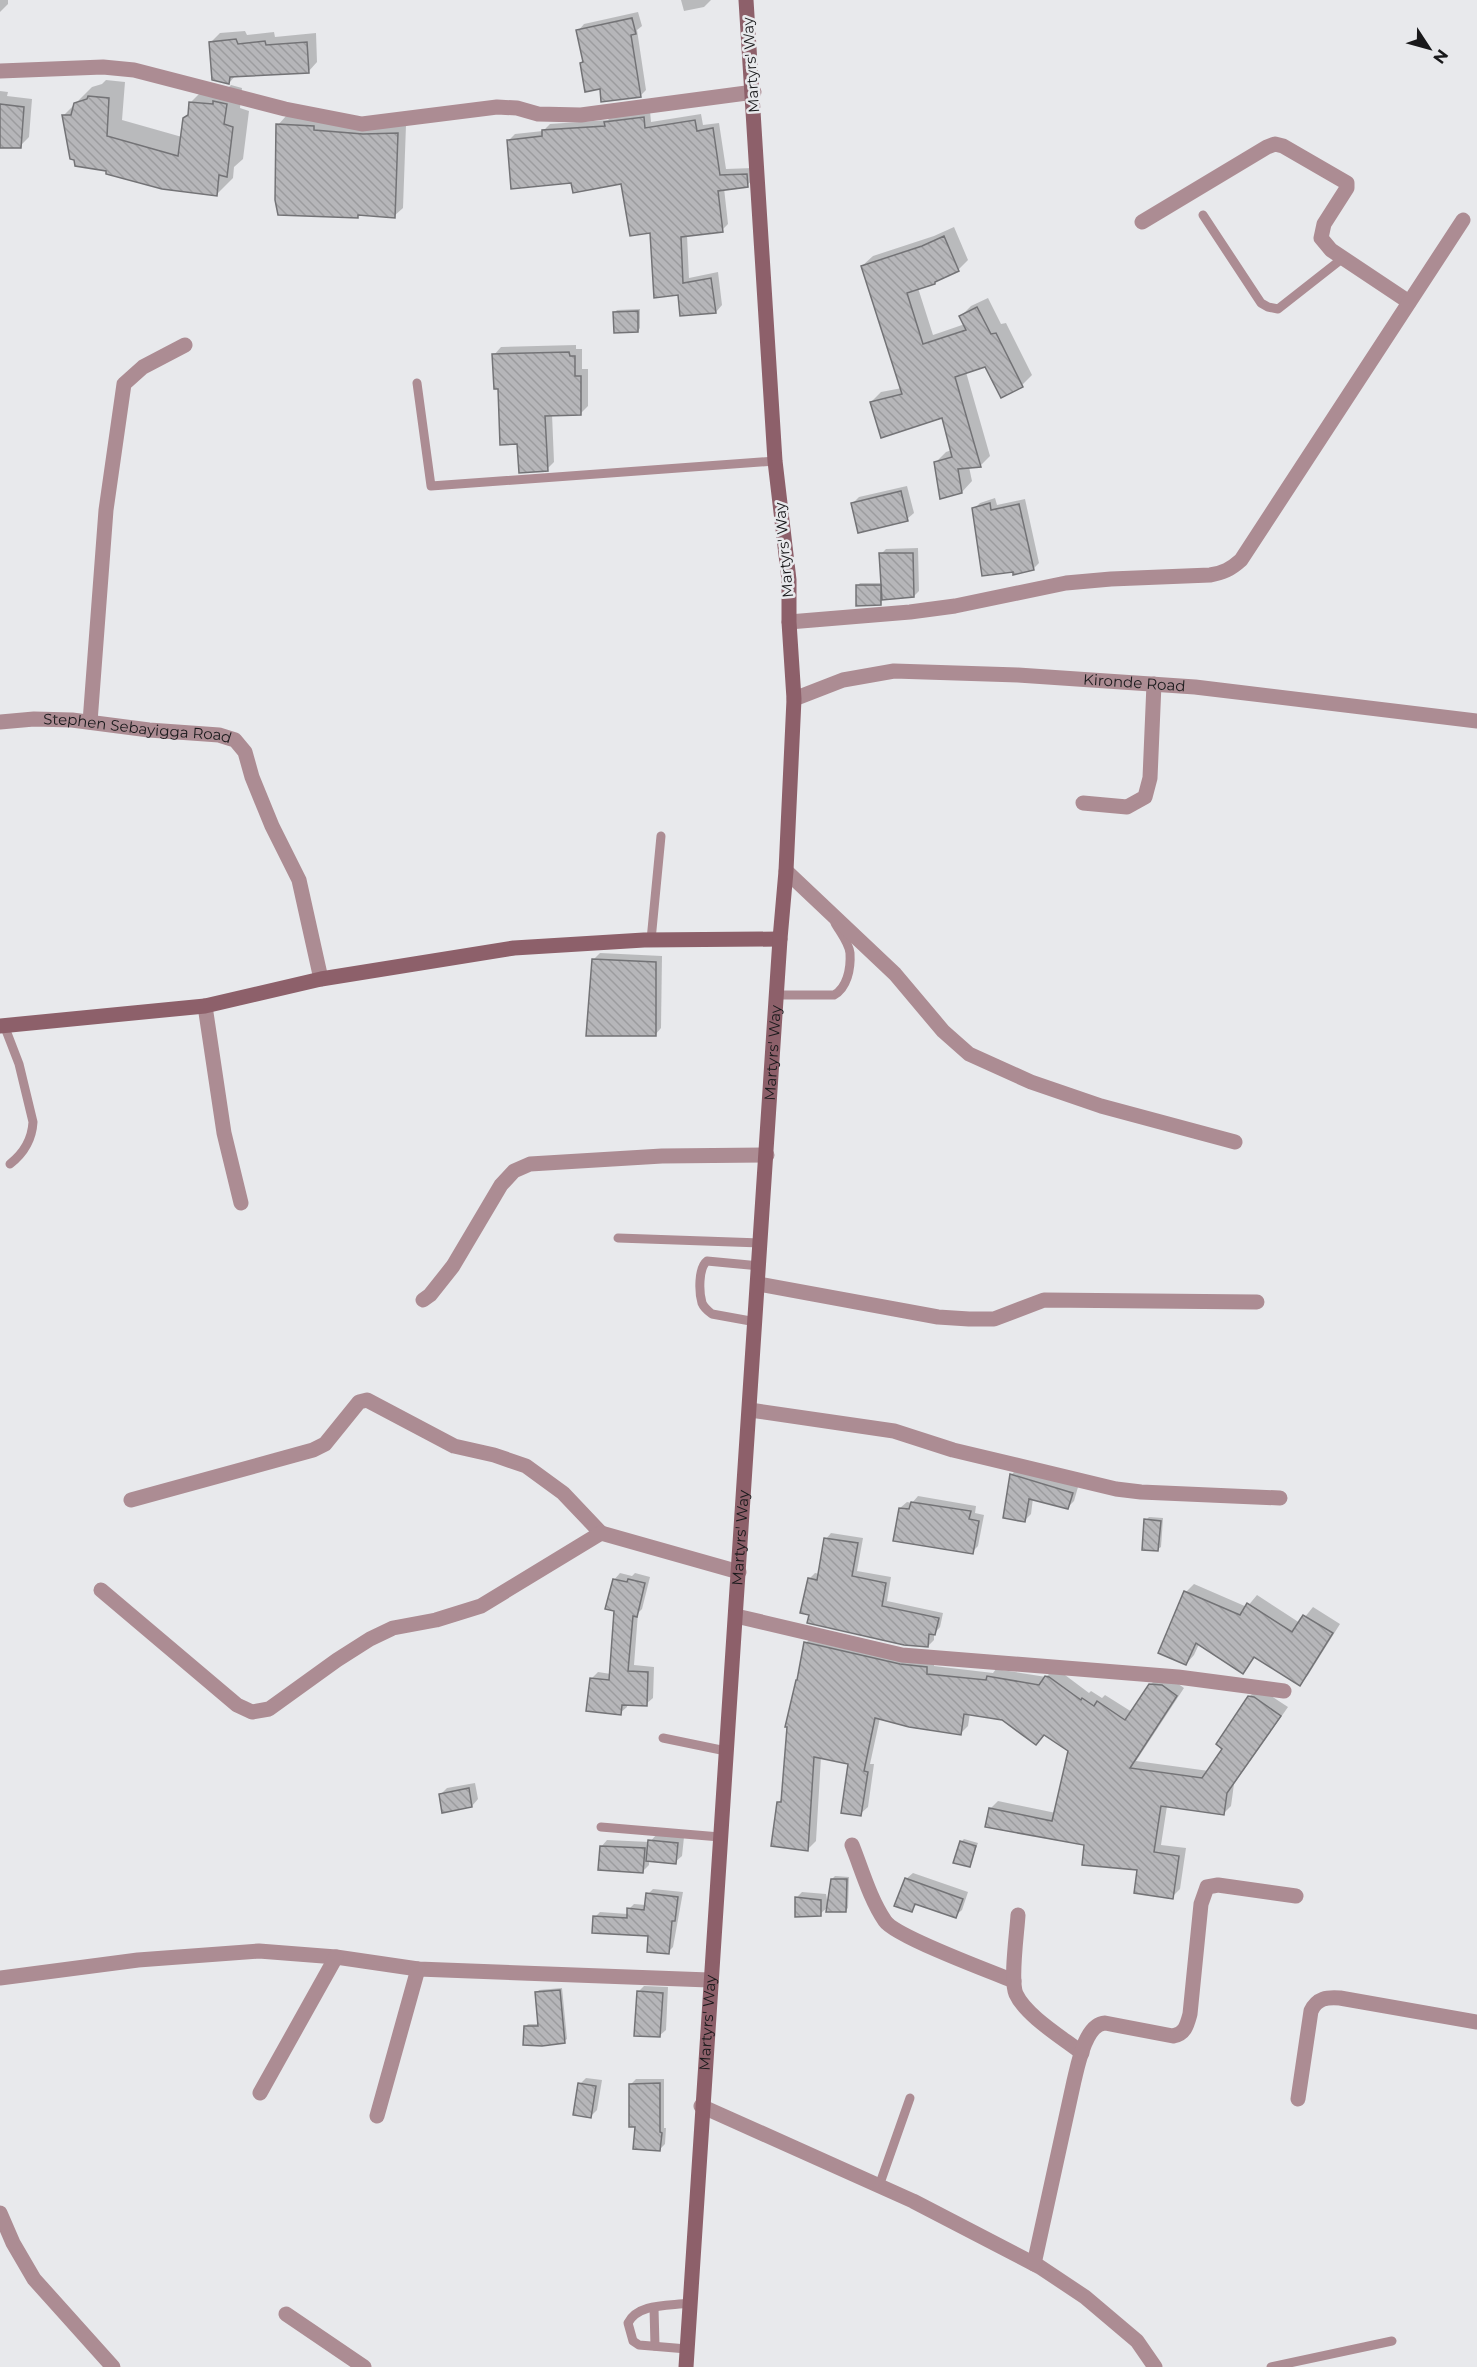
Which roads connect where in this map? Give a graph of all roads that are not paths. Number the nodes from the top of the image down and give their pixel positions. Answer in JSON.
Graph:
{"nodes":[{"id":1,"x":746,"y":0,"type":"edge"},
{"id":2,"x":0,"y":71,"type":"edge"},
{"id":3,"x":753,"y":92,"type":"junction"},
{"id":4,"x":1203,"y":215,"type":"dead end"},
{"id":5,"x":1463,"y":220,"type":"dead end"},
{"id":6,"x":1142,"y":222,"type":"dead end"},
{"id":7,"x":1343,"y":258,"type":"junction"},
{"id":8,"x":1409,"y":302,"type":"junction"},
{"id":9,"x":185,"y":345,"type":"dead end"},
{"id":10,"x":417,"y":382,"type":"dead end"},
{"id":11,"x":775,"y":461,"type":"junction"},
{"id":12,"x":789,"y":622,"type":"junction"},
{"id":13,"x":1155,"y":684,"type":"junction"},
{"id":14,"x":794,"y":699,"type":"junction"},
{"id":15,"x":1477,"y":721,"type":"edge"},
{"id":16,"x":0,"y":722,"type":"edge"},
{"id":17,"x":90,"y":722,"type":"junction"},
{"id":18,"x":1083,"y":803,"type":"dead end"},
{"id":19,"x":661,"y":836,"type":"dead end"},
{"id":20,"x":786,"y":872,"type":"junction"},
{"id":21,"x":831,"y":916,"type":"junction"},
{"id":22,"x":780,"y":939,"type":"junction"},
{"id":23,"x":651,"y":940,"type":"junction"},
{"id":24,"x":321,"y":979,"type":"junction"},
{"id":25,"x":776,"y":995,"type":"junction"},
{"id":26,"x":205,"y":1006,"type":"junction"},
{"id":27,"x":2,"y":1025,"type":"edge"},
{"id":28,"x":1235,"y":1142,"type":"dead end"},
{"id":29,"x":767,"y":1155,"type":"junction"},
{"id":30,"x":10,"y":1164,"type":"dead end"},
{"id":31,"x":241,"y":1203,"type":"dead end"},
{"id":32,"x":618,"y":1238,"type":"dead end"},
{"id":33,"x":761,"y":1243,"type":"junction"},
{"id":34,"x":760,"y":1266,"type":"junction"},
{"id":35,"x":758,"y":1284,"type":"junction"},
{"id":36,"x":423,"y":1300,"type":"dead end"},
{"id":37,"x":1257,"y":1302,"type":"dead end"},
{"id":38,"x":756,"y":1322,"type":"junction"},
{"id":39,"x":750,"y":1410,"type":"junction"},
{"id":40,"x":1280,"y":1498,"type":"dead end"},
{"id":41,"x":130,"y":1500,"type":"dead end"},
{"id":42,"x":602,"y":1533,"type":"junction"},
{"id":43,"x":739,"y":1572,"type":"junction"},
{"id":44,"x":101,"y":1590,"type":"dead end"},
{"id":45,"x":736,"y":1616,"type":"junction"},
{"id":46,"x":1284,"y":1691,"type":"dead end"},
{"id":47,"x":663,"y":1738,"type":"dead end"},
{"id":48,"x":726,"y":1751,"type":"junction"},
{"id":49,"x":601,"y":1827,"type":"dead end"},
{"id":50,"x":720,"y":1837,"type":"junction"},
{"id":51,"x":852,"y":1845,"type":"dead end"},
{"id":52,"x":1296,"y":1896,"type":"dead end"},
{"id":53,"x":1018,"y":1915,"type":"dead end"},
{"id":54,"x":336,"y":1958,"type":"junction"},
{"id":55,"x":418,"y":1969,"type":"junction"},
{"id":56,"x":0,"y":1978,"type":"edge"},
{"id":57,"x":709,"y":1980,"type":"junction"},
{"id":58,"x":1014,"y":1981,"type":"junction"},
{"id":59,"x":1477,"y":2022,"type":"edge"},
{"id":60,"x":1082,"y":2053,"type":"junction"},
{"id":61,"x":260,"y":2093,"type":"dead end"},
{"id":62,"x":910,"y":2098,"type":"dead end"},
{"id":63,"x":1298,"y":2099,"type":"dead end"},
{"id":64,"x":701,"y":2106,"type":"junction"},
{"id":65,"x":377,"y":2116,"type":"dead end"},
{"id":66,"x":879,"y":2186,"type":"junction"},
{"id":67,"x":0,"y":2213,"type":"edge"},
{"id":68,"x":1034,"y":2264,"type":"junction"},
{"id":69,"x":689,"y":2303,"type":"junction"},
{"id":70,"x":654,"y":2308,"type":"junction"},
{"id":71,"x":286,"y":2314,"type":"dead end"},
{"id":72,"x":1392,"y":2341,"type":"dead end"},
{"id":73,"x":655,"y":2346,"type":"junction"},
{"id":74,"x":687,"y":2349,"type":"junction"},
{"id":75,"x":113,"y":2367,"type":"edge"},
{"id":76,"x":364,"y":2367,"type":"edge"},
{"id":77,"x":686,"y":2367,"type":"edge"},
{"id":78,"x":1155,"y":2367,"type":"edge"},
{"id":79,"x":1271,"y":2367,"type":"edge"}],
"edges":[{"from":1,"to":3,"type":"main road","name":"Martyrs' Way"},
{"from":2,"to":3,"type":"street"},
{"from":3,"to":11,"type":"main road","name":"Martyrs' Way"},
{"from":4,"to":7,"type":"lane"},
{"from":5,"to":8,"type":"street"},
{"from":6,"to":7,"type":"street"},
{"from":7,"to":8,"type":"street"},
{"from":8,"to":12,"type":"street"},
{"from":9,"to":17,"type":"street"},
{"from":10,"to":11,"type":"lane"},
{"from":11,"to":12,"type":"main road","name":"Martyrs' Way"},
{"from":12,"to":14,"type":"main road","name":"Martyrs' Way"},
{"from":13,"to":14,"type":"street","name":"Kironde Road"},
{"from":13,"to":15,"type":"street","name":"Kironde Road"},
{"from":13,"to":18,"type":"street"},
{"from":14,"to":20,"type":"main road","name":"Martyrs' Way"},
{"from":16,"to":17,"type":"street","name":"Stephen Sebayigga Road"},
{"from":17,"to":24,"type":"street","name":"Stephen Sebayigga Road"},
{"from":19,"to":23,"type":"lane"},
{"from":20,"to":21,"type":"street"},
{"from":20,"to":22,"type":"main road","name":"Martyrs' Way"},
{"from":21,"to":25,"type":"lane"},
{"from":21,"to":28,"type":"street"},
{"from":22,"to":23,"type":"main road"},
{"from":22,"to":25,"type":"main road","name":"Martyrs' Way"},
{"from":23,"to":24,"type":"main road"},
{"from":24,"to":26,"type":"main road"},
{"from":25,"to":29,"type":"main road","name":"Martyrs' Way"},
{"from":26,"to":27,"type":"main road"},
{"from":26,"to":31,"type":"street"},
{"from":27,"to":30,"type":"lane"},
{"from":29,"to":33,"type":"main road","name":"Martyrs' Way"},
{"from":29,"to":36,"type":"street"},
{"from":32,"to":33,"type":"lane"},
{"from":33,"to":34,"type":"main road","name":"Martyrs' Way"},
{"from":34,"to":35,"type":"main road","name":"Martyrs' Way"},
{"from":34,"to":38,"type":"lane"},
{"from":35,"to":37,"type":"street"},
{"from":35,"to":38,"type":"main road","name":"Martyrs' Way"},
{"from":38,"to":39,"type":"main road","name":"Martyrs' Way"},
{"from":39,"to":40,"type":"street"},
{"from":39,"to":43,"type":"main road","name":"Martyrs' Way"},
{"from":41,"to":42,"type":"street"},
{"from":42,"to":43,"type":"street"},
{"from":42,"to":44,"type":"street"},
{"from":43,"to":45,"type":"main road","name":"Martyrs' Way"},
{"from":45,"to":46,"type":"street"},
{"from":45,"to":48,"type":"main road","name":"Martyrs' Way"},
{"from":47,"to":48,"type":"lane"},
{"from":48,"to":50,"type":"main road","name":"Martyrs' Way"},
{"from":49,"to":50,"type":"lane"},
{"from":50,"to":57,"type":"main road","name":"Martyrs' Way"},
{"from":51,"to":58,"type":"street"},
{"from":52,"to":60,"type":"street"},
{"from":53,"to":58,"type":"street"},
{"from":54,"to":55,"type":"street"},
{"from":54,"to":56,"type":"street"},
{"from":54,"to":61,"type":"street"},
{"from":55,"to":57,"type":"street"},
{"from":55,"to":65,"type":"street"},
{"from":57,"to":64,"type":"main road","name":"Martyrs' Way"},
{"from":58,"to":60,"type":"street"},
{"from":59,"to":63,"type":"street"},
{"from":60,"to":68,"type":"street"},
{"from":62,"to":66,"type":"lane"},
{"from":64,"to":66,"type":"street"},
{"from":64,"to":69,"type":"main road","name":"Martyrs' Way"},
{"from":66,"to":68,"type":"street"},
{"from":67,"to":75,"type":"street"},
{"from":68,"to":78,"type":"street"},
{"from":69,"to":70,"type":"lane"},
{"from":69,"to":74,"type":"main road","name":"Martyrs' Way"},
{"from":70,"to":73,"type":"lane"},
{"from":70,"to":73,"type":"lane"},
{"from":71,"to":76,"type":"street"},
{"from":72,"to":79,"type":"lane"},
{"from":73,"to":74,"type":"lane"},
{"from":74,"to":77,"type":"main road","name":"Martyrs' Way"}]}
